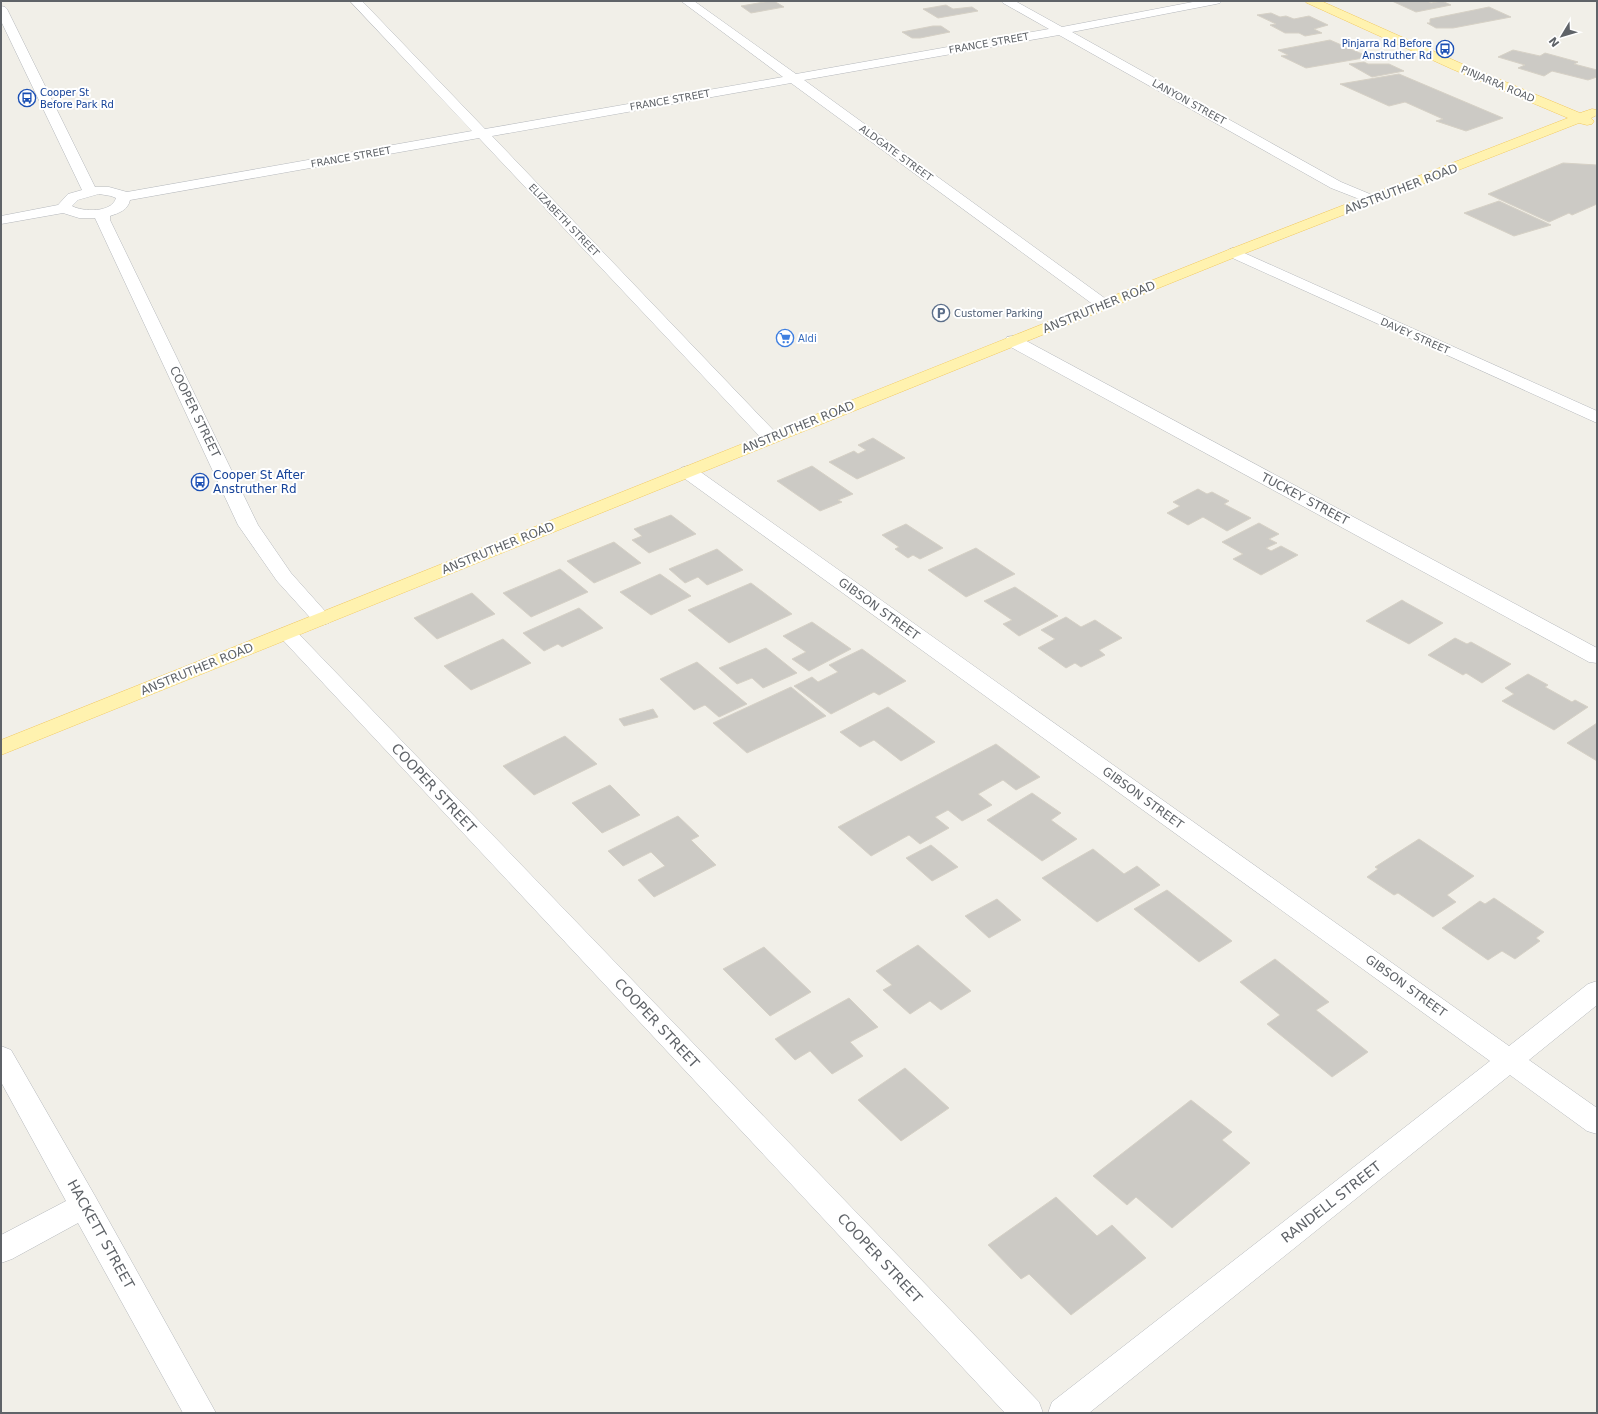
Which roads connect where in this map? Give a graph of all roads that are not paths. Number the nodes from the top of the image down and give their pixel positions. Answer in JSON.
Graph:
{"nodes":[{"id":1,"x":356,"y":1,"type":"edge"},
{"id":2,"x":687,"y":1,"type":"edge"},
{"id":3,"x":1007,"y":1,"type":"edge"},
{"id":4,"x":1216,"y":1,"type":"edge"},
{"id":5,"x":1311,"y":1,"type":"edge"},
{"id":6,"x":1329,"y":1,"type":"edge"},
{"id":7,"x":1,"y":10,"type":"edge"},
{"id":8,"x":1061,"y":30,"type":"junction"},
{"id":9,"x":6,"y":31,"type":"edge"},
{"id":10,"x":793,"y":78,"type":"junction"},
{"id":11,"x":1593,"y":116,"type":"edge"},
{"id":12,"x":481,"y":134,"type":"junction"},
{"id":13,"x":90,"y":192,"type":"junction"},
{"id":14,"x":124,"y":197,"type":"junction"},
{"id":15,"x":1372,"y":200,"type":"junction"},
{"id":16,"x":65,"y":208,"type":"junction"},
{"id":17,"x":102,"y":213,"type":"junction"},
{"id":18,"x":1,"y":220,"type":"edge"},
{"id":19,"x":1233,"y":253,"type":"junction"},
{"id":20,"x":1104,"y":305,"type":"junction"},
{"id":21,"x":1013,"y":341,"type":"junction"},
{"id":22,"x":1597,"y":418,"type":"edge"},
{"id":23,"x":771,"y":438,"type":"junction"},
{"id":24,"x":688,"y":472,"type":"junction"},
{"id":25,"x":322,"y":619,"type":"junction"},
{"id":26,"x":287,"y":633,"type":"junction"},
{"id":27,"x":1597,"y":657,"type":"edge"},
{"id":28,"x":1,"y":748,"type":"edge"},
{"id":29,"x":1597,"y":991,"type":"edge"},
{"id":30,"x":1,"y":1056,"type":"edge"},
{"id":31,"x":1509,"y":1061,"type":"junction"},
{"id":32,"x":1597,"y":1123,"type":"edge"},
{"id":33,"x":85,"y":1205,"type":"junction"},
{"id":34,"x":1,"y":1250,"type":"edge"},
{"id":35,"x":200,"y":1413,"type":"edge"},
{"id":36,"x":1027,"y":1413,"type":"edge"},
{"id":37,"x":1064,"y":1413,"type":"edge"}],
"edges":[{"from":1,"to":12,"type":"street","name":"ELIZABETH STREET"},
{"from":2,"to":10,"type":"street","name":"ALDGATE STREET"},
{"from":3,"to":8,"type":"street","name":"LANYON STREET"},
{"from":4,"to":8,"type":"street","name":"FRANCE STREET"},
{"from":5,"to":11,"type":"main road","name":"PINJARRA ROAD"},
{"from":6,"to":11,"type":"main road","name":"PINJARRA ROAD"},
{"from":7,"to":9,"type":"street"},
{"from":8,"to":10,"type":"street","name":"FRANCE STREET"},
{"from":8,"to":15,"type":"street","name":"LANYON STREET"},
{"from":9,"to":13,"type":"street"},
{"from":10,"to":12,"type":"street","name":"FRANCE STREET"},
{"from":10,"to":20,"type":"street","name":"ALDGATE STREET"},
{"from":11,"to":15,"type":"main road","name":"ANSTRUTHER ROAD"},
{"from":12,"to":14,"type":"street","name":"FRANCE STREET"},
{"from":12,"to":23,"type":"street","name":"ELIZABETH STREET"},
{"from":13,"to":14,"type":"street"},
{"from":13,"to":16,"type":"street"},
{"from":14,"to":17,"type":"street"},
{"from":15,"to":19,"type":"main road","name":"ANSTRUTHER ROAD"},
{"from":16,"to":17,"type":"street"},
{"from":16,"to":18,"type":"street"},
{"from":17,"to":25,"type":"street","name":"COOPER STREET"},
{"from":19,"to":20,"type":"main road","name":"ANSTRUTHER ROAD"},
{"from":19,"to":22,"type":"street","name":"DAVEY STREET"},
{"from":20,"to":21,"type":"main road","name":"ANSTRUTHER ROAD"},
{"from":21,"to":23,"type":"main road","name":"ANSTRUTHER ROAD"},
{"from":21,"to":27,"type":"street","name":"TUCKEY STREET"},
{"from":23,"to":24,"type":"main road","name":"ANSTRUTHER ROAD"},
{"from":24,"to":25,"type":"main road","name":"ANSTRUTHER ROAD"},
{"from":24,"to":31,"type":"street","name":"GIBSON STREET"},
{"from":25,"to":26,"type":"main road","name":"ANSTRUTHER ROAD"},
{"from":26,"to":28,"type":"main road","name":"ANSTRUTHER ROAD"},
{"from":26,"to":36,"type":"street","name":"COOPER STREET"},
{"from":29,"to":31,"type":"street","name":"RANDELL STREET"},
{"from":30,"to":33,"type":"street","name":"HACKETT STREET"},
{"from":31,"to":32,"type":"street","name":"GIBSON STREET"},
{"from":31,"to":37,"type":"street","name":"RANDELL STREET"},
{"from":33,"to":34,"type":"street"},
{"from":33,"to":35,"type":"street","name":"HACKETT STREET"}]}
